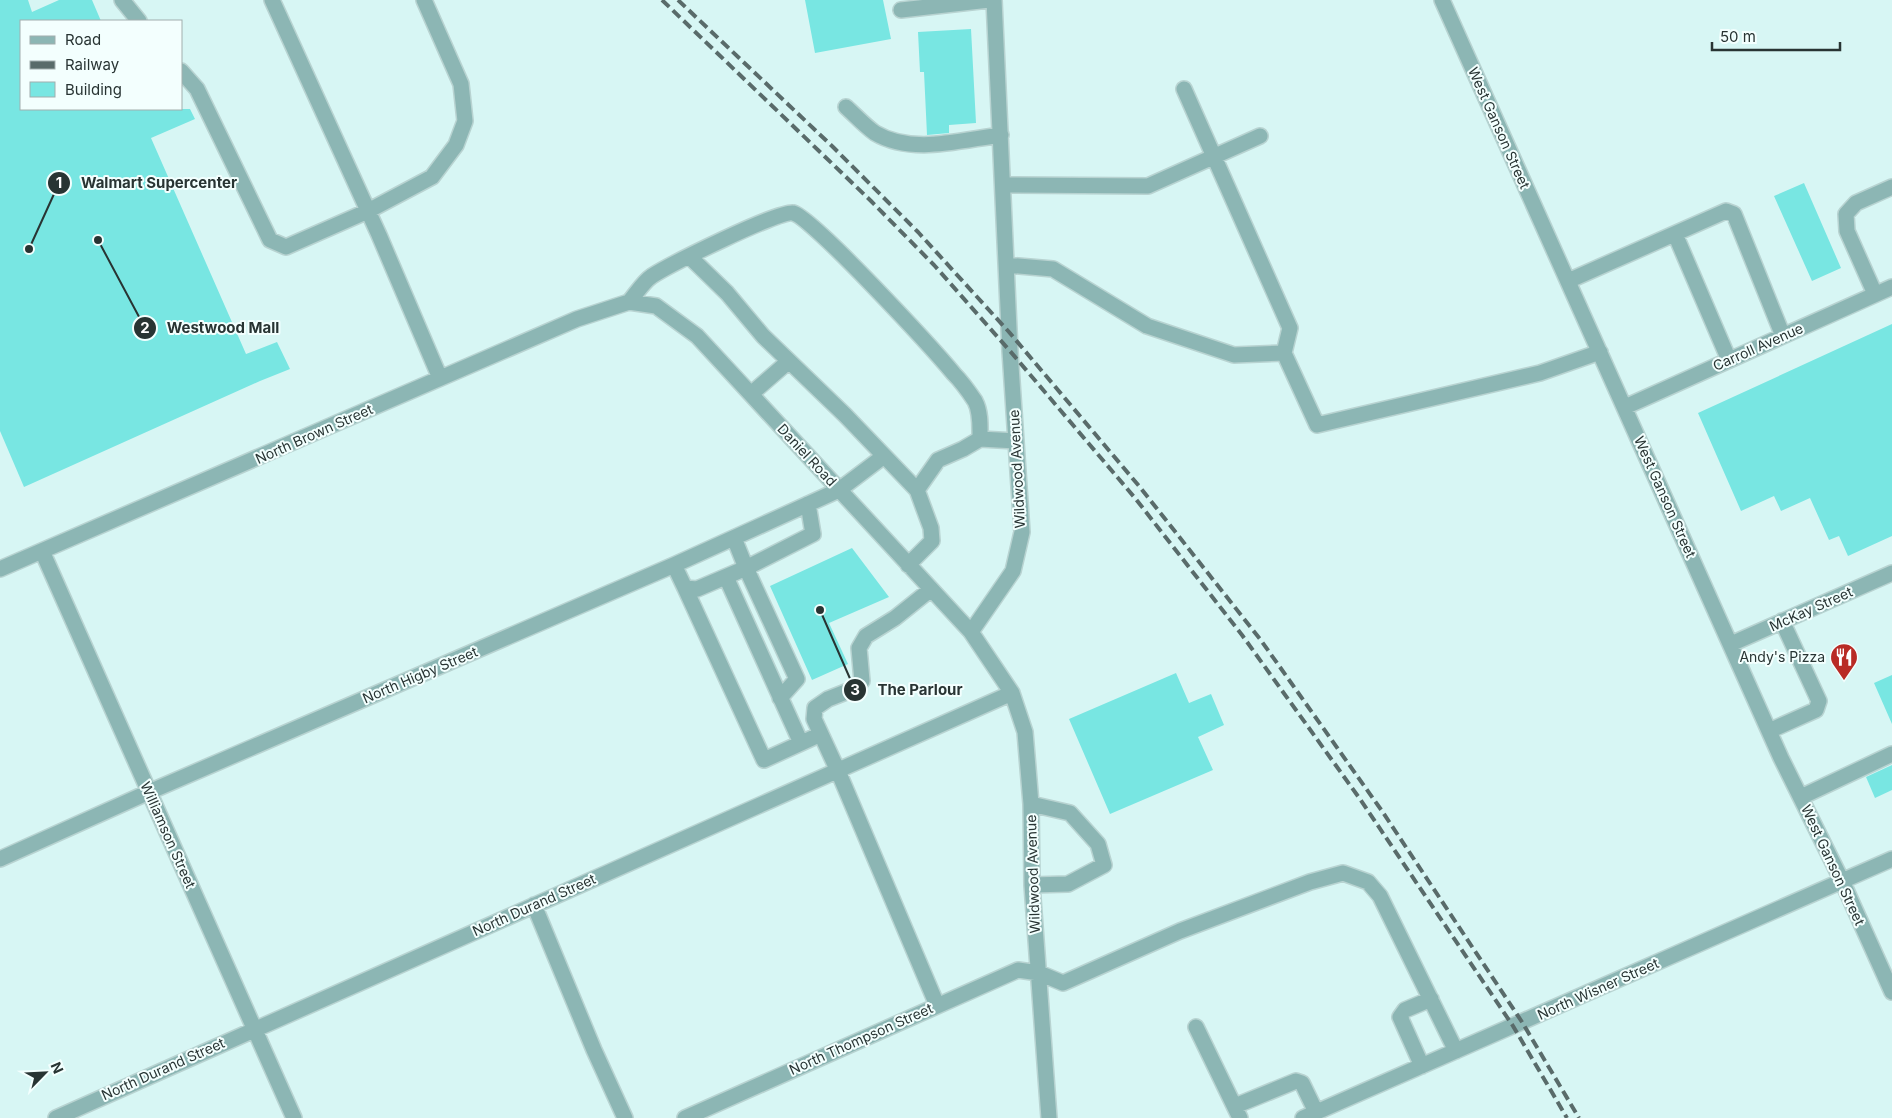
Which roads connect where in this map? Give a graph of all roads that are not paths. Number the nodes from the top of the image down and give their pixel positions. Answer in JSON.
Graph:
{"nodes":[{"id":1,"x":122,"y":0,"type":"edge"},
{"id":2,"x":272,"y":0,"type":"edge"},
{"id":3,"x":424,"y":0,"type":"edge"},
{"id":4,"x":989,"y":0,"type":"edge"},
{"id":5,"x":994,"y":0,"type":"edge"},
{"id":6,"x":1442,"y":0,"type":"edge"},
{"id":7,"x":901,"y":10,"type":"dead end"},
{"id":8,"x":138,"y":20,"type":"edge"},
{"id":9,"x":182,"y":72,"type":"edge"},
{"id":10,"x":1184,"y":89,"type":"dead end"},
{"id":11,"x":846,"y":107,"type":"dead end"},
{"id":12,"x":1001,"y":135,"type":"junction"},
{"id":13,"x":1260,"y":136,"type":"dead end"},
{"id":14,"x":1214,"y":156,"type":"junction"},
{"id":15,"x":1003,"y":185,"type":"junction"},
{"id":16,"x":1892,"y":187,"type":"edge"},
{"id":17,"x":368,"y":211,"type":"junction"},
{"id":18,"x":1674,"y":234,"type":"junction"},
{"id":19,"x":690,"y":257,"type":"junction"},
{"id":20,"x":1007,"y":265,"type":"junction"},
{"id":21,"x":1568,"y":281,"type":"junction"},
{"id":22,"x":1892,"y":287,"type":"edge"},
{"id":23,"x":1875,"y":294,"type":"junction"},
{"id":24,"x":629,"y":302,"type":"junction"},
{"id":25,"x":1783,"y":336,"type":"junction"},
{"id":26,"x":1600,"y":352,"type":"junction"},
{"id":27,"x":1284,"y":353,"type":"junction"},
{"id":28,"x":1729,"y":360,"type":"junction"},
{"id":29,"x":789,"y":361,"type":"junction"},
{"id":30,"x":440,"y":378,"type":"junction"},
{"id":31,"x":751,"y":394,"type":"junction"},
{"id":32,"x":1624,"y":407,"type":"junction"},
{"id":33,"x":980,"y":439,"type":"junction"},
{"id":34,"x":1016,"y":441,"type":"junction"},
{"id":35,"x":884,"y":456,"type":"junction"},
{"id":36,"x":839,"y":490,"type":"junction"},
{"id":37,"x":917,"y":490,"type":"junction"},
{"id":38,"x":808,"y":504,"type":"junction"},
{"id":39,"x":734,"y":538,"type":"junction"},
{"id":40,"x":42,"y":551,"type":"junction"},
{"id":41,"x":674,"y":565,"type":"junction"},
{"id":42,"x":908,"y":565,"type":"junction"},
{"id":43,"x":746,"y":568,"type":"junction"},
{"id":44,"x":0,"y":569,"type":"edge"},
{"id":45,"x":1892,"y":573,"type":"edge"},
{"id":46,"x":726,"y":577,"type":"junction"},
{"id":47,"x":686,"y":588,"type":"junction"},
{"id":48,"x":930,"y":590,"type":"junction"},
{"id":49,"x":1782,"y":621,"type":"junction"},
{"id":50,"x":970,"y":632,"type":"junction"},
{"id":51,"x":1731,"y":644,"type":"junction"},
{"id":52,"x":1012,"y":693,"type":"junction"},
{"id":53,"x":780,"y":698,"type":"junction"},
{"id":54,"x":1769,"y":731,"type":"junction"},
{"id":55,"x":821,"y":734,"type":"junction"},
{"id":56,"x":801,"y":743,"type":"junction"},
{"id":57,"x":1892,"y":754,"type":"edge"},
{"id":58,"x":838,"y":771,"type":"junction"},
{"id":59,"x":149,"y":792,"type":"junction"},
{"id":60,"x":1801,"y":797,"type":"junction"},
{"id":61,"x":1030,"y":804,"type":"junction"},
{"id":62,"x":0,"y":858,"type":"edge"},
{"id":63,"x":1892,"y":859,"type":"edge"},
{"id":64,"x":1842,"y":881,"type":"junction"},
{"id":65,"x":1032,"y":885,"type":"junction"},
{"id":66,"x":534,"y":905,"type":"junction"},
{"id":67,"x":1039,"y":973,"type":"junction"},
{"id":68,"x":1891,"y":987,"type":"edge"},
{"id":69,"x":1431,"y":999,"type":"junction"},
{"id":70,"x":937,"y":1005,"type":"junction"},
{"id":71,"x":1196,"y":1026,"type":"dead end"},
{"id":72,"x":255,"y":1028,"type":"junction"},
{"id":73,"x":1456,"y":1051,"type":"junction"},
{"id":74,"x":1422,"y":1066,"type":"junction"},
{"id":75,"x":1238,"y":1112,"type":"edge"},
{"id":76,"x":1310,"y":1115,"type":"edge"},
{"id":77,"x":56,"y":1118,"type":"edge"},
{"id":78,"x":294,"y":1118,"type":"edge"},
{"id":79,"x":625,"y":1118,"type":"edge"},
{"id":80,"x":685,"y":1118,"type":"edge"},
{"id":81,"x":1049,"y":1118,"type":"edge"}],
"edges":[{"from":1,"to":8,"type":"street"},
{"from":2,"to":17,"type":"street"},
{"from":3,"to":17,"type":"street"},
{"from":4,"to":7,"type":"street"},
{"from":5,"to":12,"type":"street","name":"Wildwood Avenue"},
{"from":6,"to":21,"type":"street","name":"West Ganson Street"},
{"from":9,"to":17,"type":"street"},
{"from":10,"to":14,"type":"street"},
{"from":11,"to":12,"type":"street"},
{"from":12,"to":15,"type":"street","name":"Wildwood Avenue"},
{"from":13,"to":14,"type":"street"},
{"from":14,"to":15,"type":"street"},
{"from":14,"to":27,"type":"street"},
{"from":15,"to":20,"type":"street","name":"Wildwood Avenue"},
{"from":16,"to":23,"type":"street"},
{"from":17,"to":30,"type":"street"},
{"from":18,"to":21,"type":"street"},
{"from":18,"to":25,"type":"street"},
{"from":18,"to":28,"type":"street"},
{"from":19,"to":24,"type":"street"},
{"from":19,"to":29,"type":"street"},
{"from":19,"to":33,"type":"street"},
{"from":20,"to":27,"type":"street"},
{"from":20,"to":34,"type":"street","name":"Wildwood Avenue"},
{"from":21,"to":26,"type":"street","name":"West Ganson Street"},
{"from":22,"to":23,"type":"street","name":"Carroll Avenue"},
{"from":23,"to":25,"type":"street","name":"Carroll Avenue"},
{"from":24,"to":30,"type":"street","name":"North Brown Street"},
{"from":24,"to":31,"type":"street","name":"Daniel Road"},
{"from":25,"to":28,"type":"street","name":"Carroll Avenue"},
{"from":26,"to":27,"type":"street"},
{"from":26,"to":32,"type":"street","name":"West Ganson Street"},
{"from":28,"to":32,"type":"street","name":"Carroll Avenue"},
{"from":29,"to":31,"type":"street"},
{"from":29,"to":35,"type":"street"},
{"from":30,"to":40,"type":"street","name":"North Brown Street"},
{"from":31,"to":36,"type":"street","name":"Daniel Road"},
{"from":32,"to":51,"type":"street","name":"West Ganson Street"},
{"from":33,"to":34,"type":"street"},
{"from":33,"to":37,"type":"street"},
{"from":34,"to":50,"type":"street","name":"Wildwood Avenue"},
{"from":35,"to":36,"type":"street","name":"North Higby Street"},
{"from":35,"to":37,"type":"street"},
{"from":36,"to":38,"type":"street","name":"North Higby Street"},
{"from":36,"to":42,"type":"street","name":"Daniel Road"},
{"from":37,"to":42,"type":"street"},
{"from":38,"to":39,"type":"street","name":"North Higby Street"},
{"from":38,"to":43,"type":"street"},
{"from":39,"to":41,"type":"street","name":"North Higby Street"},
{"from":39,"to":43,"type":"street"},
{"from":40,"to":44,"type":"street","name":"North Brown Street"},
{"from":40,"to":59,"type":"street","name":"Williamson Street"},
{"from":41,"to":47,"type":"street"},
{"from":41,"to":59,"type":"street","name":"North Higby Street"},
{"from":42,"to":48,"type":"street","name":"Daniel Road"},
{"from":43,"to":46,"type":"street"},
{"from":43,"to":53,"type":"street"},
{"from":45,"to":49,"type":"street","name":"McKay Street"},
{"from":46,"to":47,"type":"street"},
{"from":46,"to":53,"type":"street"},
{"from":47,"to":56,"type":"street"},
{"from":48,"to":50,"type":"street","name":"Daniel Road"},
{"from":48,"to":55,"type":"street"},
{"from":49,"to":51,"type":"street","name":"McKay Street"},
{"from":49,"to":54,"type":"street"},
{"from":50,"to":52,"type":"street","name":"Wildwood Avenue"},
{"from":51,"to":54,"type":"street","name":"West Ganson Street"},
{"from":52,"to":58,"type":"street","name":"North Durand Street"},
{"from":52,"to":61,"type":"street","name":"Wildwood Avenue"},
{"from":53,"to":56,"type":"street"},
{"from":54,"to":60,"type":"street","name":"West Ganson Street"},
{"from":55,"to":56,"type":"street"},
{"from":55,"to":58,"type":"street"},
{"from":57,"to":60,"type":"street"},
{"from":58,"to":66,"type":"street","name":"North Durand Street"},
{"from":58,"to":70,"type":"street"},
{"from":59,"to":62,"type":"street","name":"North Higby Street"},
{"from":59,"to":72,"type":"street","name":"Williamson Street"},
{"from":60,"to":64,"type":"street","name":"West Ganson Street"},
{"from":61,"to":65,"type":"street","name":"Wildwood Avenue"},
{"from":61,"to":65,"type":"street"},
{"from":63,"to":64,"type":"street","name":"North Wisner Street"},
{"from":64,"to":68,"type":"street","name":"West Ganson Street"},
{"from":64,"to":73,"type":"street","name":"North Wisner Street"},
{"from":65,"to":67,"type":"street","name":"Wildwood Avenue"},
{"from":66,"to":72,"type":"street","name":"North Durand Street"},
{"from":66,"to":79,"type":"street"},
{"from":67,"to":69,"type":"street","name":"North Thompson Street"},
{"from":67,"to":70,"type":"street","name":"North Thompson Street"},
{"from":67,"to":81,"type":"street","name":"Wildwood Avenue"},
{"from":69,"to":73,"type":"street","name":"North Thompson Street"},
{"from":69,"to":74,"type":"street"},
{"from":70,"to":80,"type":"street","name":"North Thompson Street"},
{"from":71,"to":75,"type":"street"},
{"from":72,"to":77,"type":"street","name":"North Durand Street"},
{"from":72,"to":78,"type":"street","name":"Williamson Street"},
{"from":73,"to":74,"type":"street","name":"North Wisner Street"},
{"from":74,"to":76,"type":"street","name":"North Wisner Street"},
{"from":75,"to":76,"type":"street"}]}
